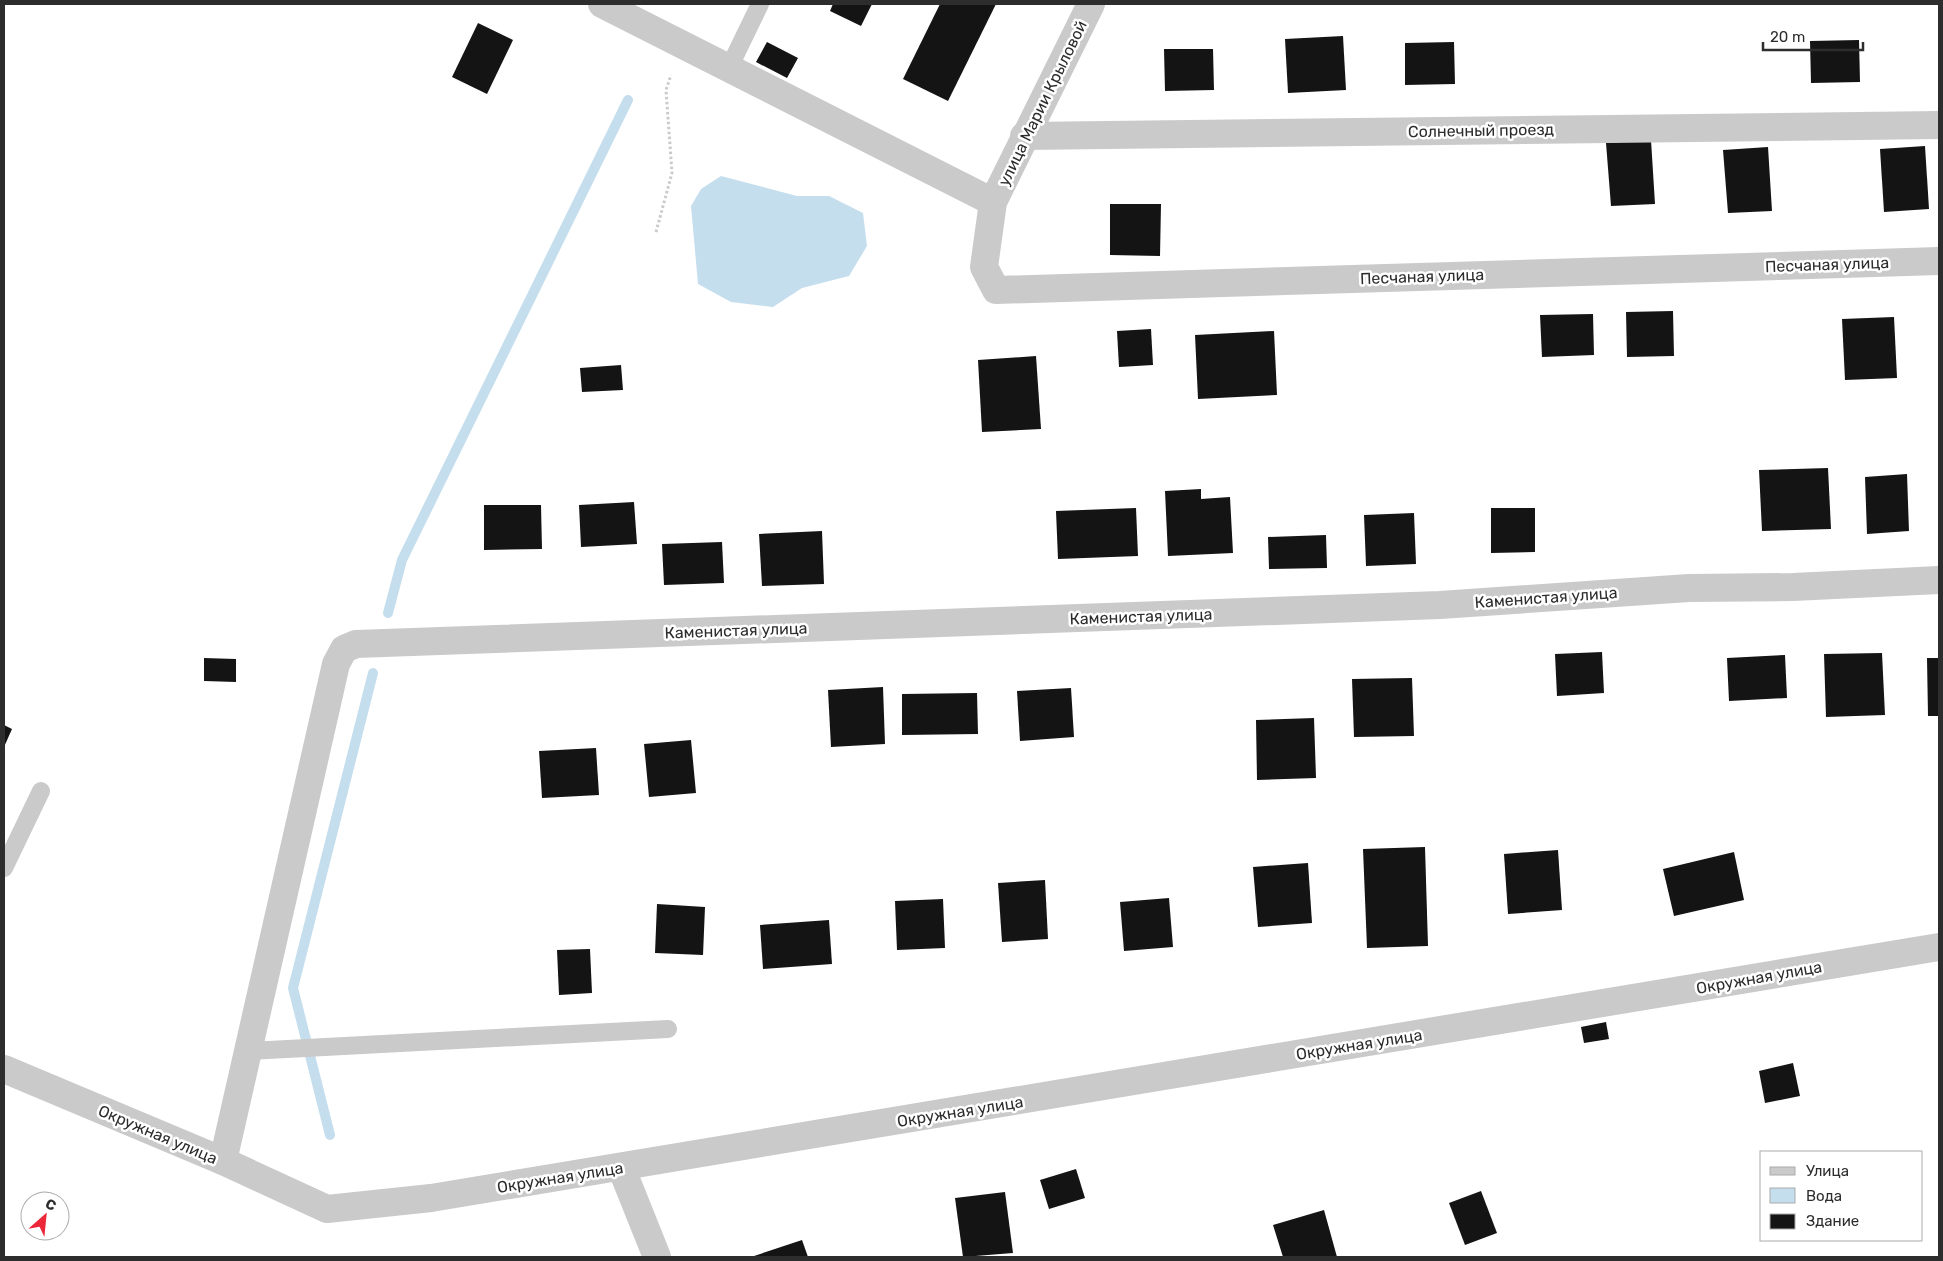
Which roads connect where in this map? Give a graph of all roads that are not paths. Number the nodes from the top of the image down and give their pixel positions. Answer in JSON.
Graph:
{"nodes":[{"id":1,"x":602,"y":4,"type":"edge"},
{"id":2,"x":760,"y":4,"type":"edge"},
{"id":3,"x":1091,"y":4,"type":"edge"},
{"id":4,"x":729,"y":68,"type":"junction"},
{"id":5,"x":1939,"y":124,"type":"edge"},
{"id":6,"x":1024,"y":136,"type":"junction"},
{"id":7,"x":993,"y":202,"type":"junction"},
{"id":8,"x":1939,"y":261,"type":"edge"},
{"id":9,"x":1939,"y":580,"type":"edge"},
{"id":10,"x":42,"y":791,"type":"dead end"},
{"id":11,"x":4,"y":868,"type":"edge"},
{"id":12,"x":1939,"y":947,"type":"edge"},
{"id":13,"x":668,"y":1029,"type":"dead end"},
{"id":14,"x":248,"y":1051,"type":"junction"},
{"id":15,"x":4,"y":1069,"type":"edge"},
{"id":16,"x":223,"y":1161,"type":"junction"},
{"id":17,"x":622,"y":1167,"type":"junction"},
{"id":18,"x":657,"y":1257,"type":"edge"}],
"edges":[{"from":1,"to":4,"type":"street"},
{"from":2,"to":4,"type":"lane"},
{"from":3,"to":6,"type":"street","name":"улица Марии Крыловой"},
{"from":4,"to":7,"type":"street"},
{"from":5,"to":6,"type":"street","name":"Солнечный проезд"},
{"from":6,"to":7,"type":"street","name":"улица Марии Крыловой"},
{"from":7,"to":8,"type":"street","name":"Песчаная улица"},
{"from":9,"to":14,"type":"street","name":"Каменистая улица"},
{"from":10,"to":11,"type":"lane"},
{"from":12,"to":17,"type":"street","name":"Окружная улица"},
{"from":13,"to":14,"type":"lane"},
{"from":14,"to":16,"type":"street"},
{"from":15,"to":16,"type":"street","name":"Окружная улица"},
{"from":16,"to":17,"type":"street","name":"Окружная улица"},
{"from":17,"to":18,"type":"street"}]}
